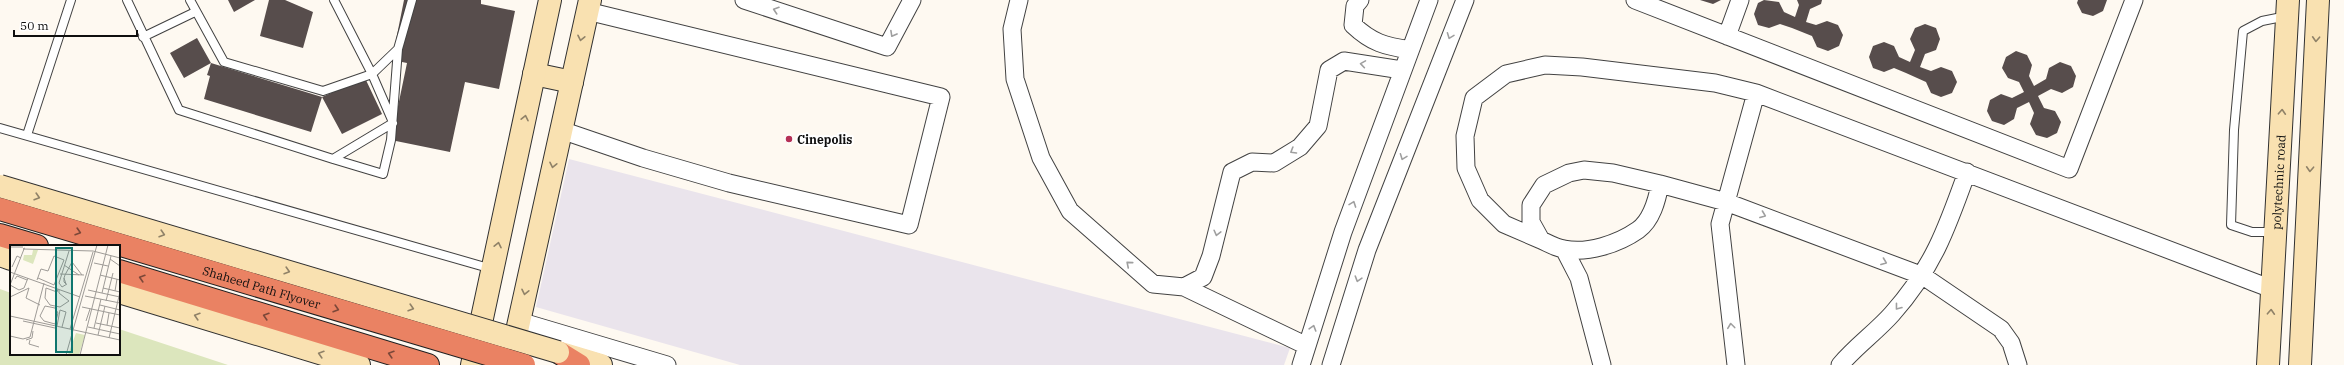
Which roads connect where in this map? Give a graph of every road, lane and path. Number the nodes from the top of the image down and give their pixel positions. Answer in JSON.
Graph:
{"nodes":[{"id":1,"x":71,"y":0,"type":"edge"},
{"id":2,"x":127,"y":0,"type":"edge"},
{"id":3,"x":190,"y":0,"type":"edge"},
{"id":4,"x":334,"y":0,"type":"edge"},
{"id":5,"x":412,"y":0,"type":"edge"},
{"id":6,"x":550,"y":0,"type":"edge"},
{"id":7,"x":744,"y":0,"type":"edge"},
{"id":8,"x":912,"y":0,"type":"edge"},
{"id":9,"x":1019,"y":0,"type":"edge"},
{"id":10,"x":1360,"y":0,"type":"edge"},
{"id":11,"x":1429,"y":0,"type":"edge"},
{"id":12,"x":1465,"y":0,"type":"edge"},
{"id":13,"x":1635,"y":0,"type":"edge"},
{"id":14,"x":1740,"y":0,"type":"edge"},
{"id":15,"x":2134,"y":0,"type":"edge"},
{"id":16,"x":2318,"y":0,"type":"edge"},
{"id":17,"x":588,"y":6,"type":"edge"},
{"id":18,"x":2288,"y":8,"type":"edge"},
{"id":19,"x":195,"y":12,"type":"junction"},
{"id":20,"x":1727,"y":36,"type":"junction"},
{"id":21,"x":143,"y":37,"type":"junction"},
{"id":22,"x":398,"y":49,"type":"junction"},
{"id":23,"x":1410,"y":50,"type":"junction"},
{"id":24,"x":1402,"y":70,"type":"junction"},
{"id":25,"x":372,"y":74,"type":"junction"},
{"id":26,"x":534,"y":74,"type":"junction"},
{"id":27,"x":572,"y":82,"type":"junction"},
{"id":28,"x":1756,"y":93,"type":"junction"},
{"id":29,"x":393,"y":123,"type":"junction"},
{"id":30,"x":0,"y":128,"type":"edge"},
{"id":31,"x":561,"y":130,"type":"junction"},
{"id":32,"x":27,"y":136,"type":"junction"},
{"id":33,"x":333,"y":158,"type":"junction"},
{"id":34,"x":1967,"y":172,"type":"junction"},
{"id":35,"x":1660,"y":184,"type":"junction"},
{"id":36,"x":0,"y":186,"type":"edge"},
{"id":37,"x":1726,"y":202,"type":"junction"},
{"id":38,"x":0,"y":209,"type":"edge"},
{"id":39,"x":2275,"y":232,"type":"junction"},
{"id":40,"x":0,"y":235,"type":"edge"},
{"id":41,"x":1541,"y":240,"type":"junction"},
{"id":42,"x":34,"y":245,"type":"edge"},
{"id":43,"x":1564,"y":249,"type":"junction"},
{"id":44,"x":0,"y":255,"type":"edge"},
{"id":45,"x":10,"y":259,"type":"edge"},
{"id":46,"x":493,"y":269,"type":"junction"},
{"id":47,"x":120,"y":271,"type":"edge"},
{"id":48,"x":1923,"y":276,"type":"junction"},
{"id":49,"x":1184,"y":287,"type":"junction"},
{"id":50,"x":2272,"y":289,"type":"junction"},
{"id":51,"x":120,"y":292,"type":"edge"},
{"id":52,"x":519,"y":321,"type":"junction"},
{"id":53,"x":2269,"y":342,"type":"junction"},
{"id":54,"x":2301,"y":342,"type":"junction"},
{"id":55,"x":1307,"y":346,"type":"junction"},
{"id":56,"x":558,"y":352,"type":"junction"},
{"id":57,"x":358,"y":365,"type":"edge"},
{"id":58,"x":428,"y":365,"type":"edge"},
{"id":59,"x":472,"y":365,"type":"edge"},
{"id":60,"x":510,"y":365,"type":"edge"},
{"id":61,"x":524,"y":365,"type":"edge"},
{"id":62,"x":579,"y":365,"type":"edge"},
{"id":63,"x":601,"y":365,"type":"edge"},
{"id":64,"x":667,"y":365,"type":"edge"},
{"id":65,"x":1301,"y":365,"type":"edge"},
{"id":66,"x":1331,"y":365,"type":"edge"},
{"id":67,"x":1602,"y":365,"type":"edge"},
{"id":68,"x":1736,"y":365,"type":"edge"},
{"id":69,"x":1840,"y":365,"type":"edge"},
{"id":70,"x":2018,"y":365,"type":"edge"},
{"id":71,"x":2268,"y":365,"type":"edge"},
{"id":72,"x":2300,"y":365,"type":"edge"}],
"edges":[{"from":1,"to":32,"type":"lane"},
{"from":2,"to":21,"type":"lane"},
{"from":3,"to":19,"type":"lane"},
{"from":4,"to":25,"type":"lane"},
{"from":5,"to":22,"type":"lane"},
{"from":6,"to":26,"type":"street"},
{"from":8,"to":7,"type":"street","one_way":true},
{"from":49,"to":9,"type":"street","one_way":true},
{"from":10,"to":23,"type":"street"},
{"from":11,"to":23,"type":"street"},
{"from":12,"to":66,"type":"street","one_way":true},
{"from":13,"to":20,"type":"street"},
{"from":14,"to":20,"type":"street"},
{"from":15,"to":20,"type":"street"},
{"from":16,"to":54,"type":"street","one_way":true},
{"from":17,"to":27,"type":"street","one_way":true},
{"from":17,"to":31,"type":"street"},
{"from":39,"to":18,"type":"street","name":"polytechnic road","one_way":true},
{"from":18,"to":39,"type":"lane"},
{"from":19,"to":21,"type":"lane"},
{"from":19,"to":25,"type":"lane"},
{"from":21,"to":33,"type":"lane"},
{"from":22,"to":25,"type":"lane"},
{"from":22,"to":29,"type":"lane"},
{"from":23,"to":24,"type":"street"},
{"from":24,"to":49,"type":"street","one_way":true},
{"from":55,"to":24,"type":"street","one_way":true},
{"from":25,"to":29,"type":"lane"},
{"from":26,"to":27,"type":"street"},
{"from":46,"to":26,"type":"street","one_way":true},
{"from":27,"to":31,"type":"street"},
{"from":28,"to":34,"type":"street"},
{"from":28,"to":37,"type":"street"},
{"from":28,"to":41,"type":"street"},
{"from":29,"to":33,"type":"lane"},
{"from":29,"to":33,"type":"lane"},
{"from":30,"to":32,"type":"lane"},
{"from":31,"to":52,"type":"street","one_way":true},
{"from":32,"to":46,"type":"lane"},
{"from":34,"to":48,"type":"street"},
{"from":34,"to":50,"type":"street"},
{"from":35,"to":37,"type":"street"},
{"from":35,"to":41,"type":"street"},
{"from":35,"to":43,"type":"street"},
{"from":36,"to":56,"type":"street","one_way":true,"bridge":true},
{"from":37,"to":48,"type":"street","one_way":true},
{"from":68,"to":37,"type":"street","one_way":true},
{"from":38,"to":61,"type":"highway","name":"Shaheed Path Flyover","one_way":true,"bridge":true},
{"from":39,"to":50,"type":"street","name":"polytechnic road"},
{"from":40,"to":42,"type":"highway"},
{"from":41,"to":43,"type":"street"},
{"from":43,"to":67,"type":"street"},
{"from":44,"to":45,"type":"street"},
{"from":46,"to":59,"type":"street"},
{"from":58,"to":47,"type":"highway","one_way":true},
{"from":48,"to":69,"type":"street","one_way":true},
{"from":48,"to":70,"type":"street"},
{"from":49,"to":55,"type":"street"},
{"from":53,"to":50,"type":"street","name":"polytechnic road","one_way":true},
{"from":57,"to":51,"type":"street","one_way":true},
{"from":52,"to":60,"type":"street"},
{"from":52,"to":64,"type":"street"},
{"from":53,"to":54,"type":"street"},
{"from":53,"to":71,"type":"street","name":"polytechnic road"},
{"from":54,"to":72,"type":"street"},
{"from":55,"to":65,"type":"street"},
{"from":56,"to":62,"type":"highway"},
{"from":56,"to":63,"type":"street"}]}
